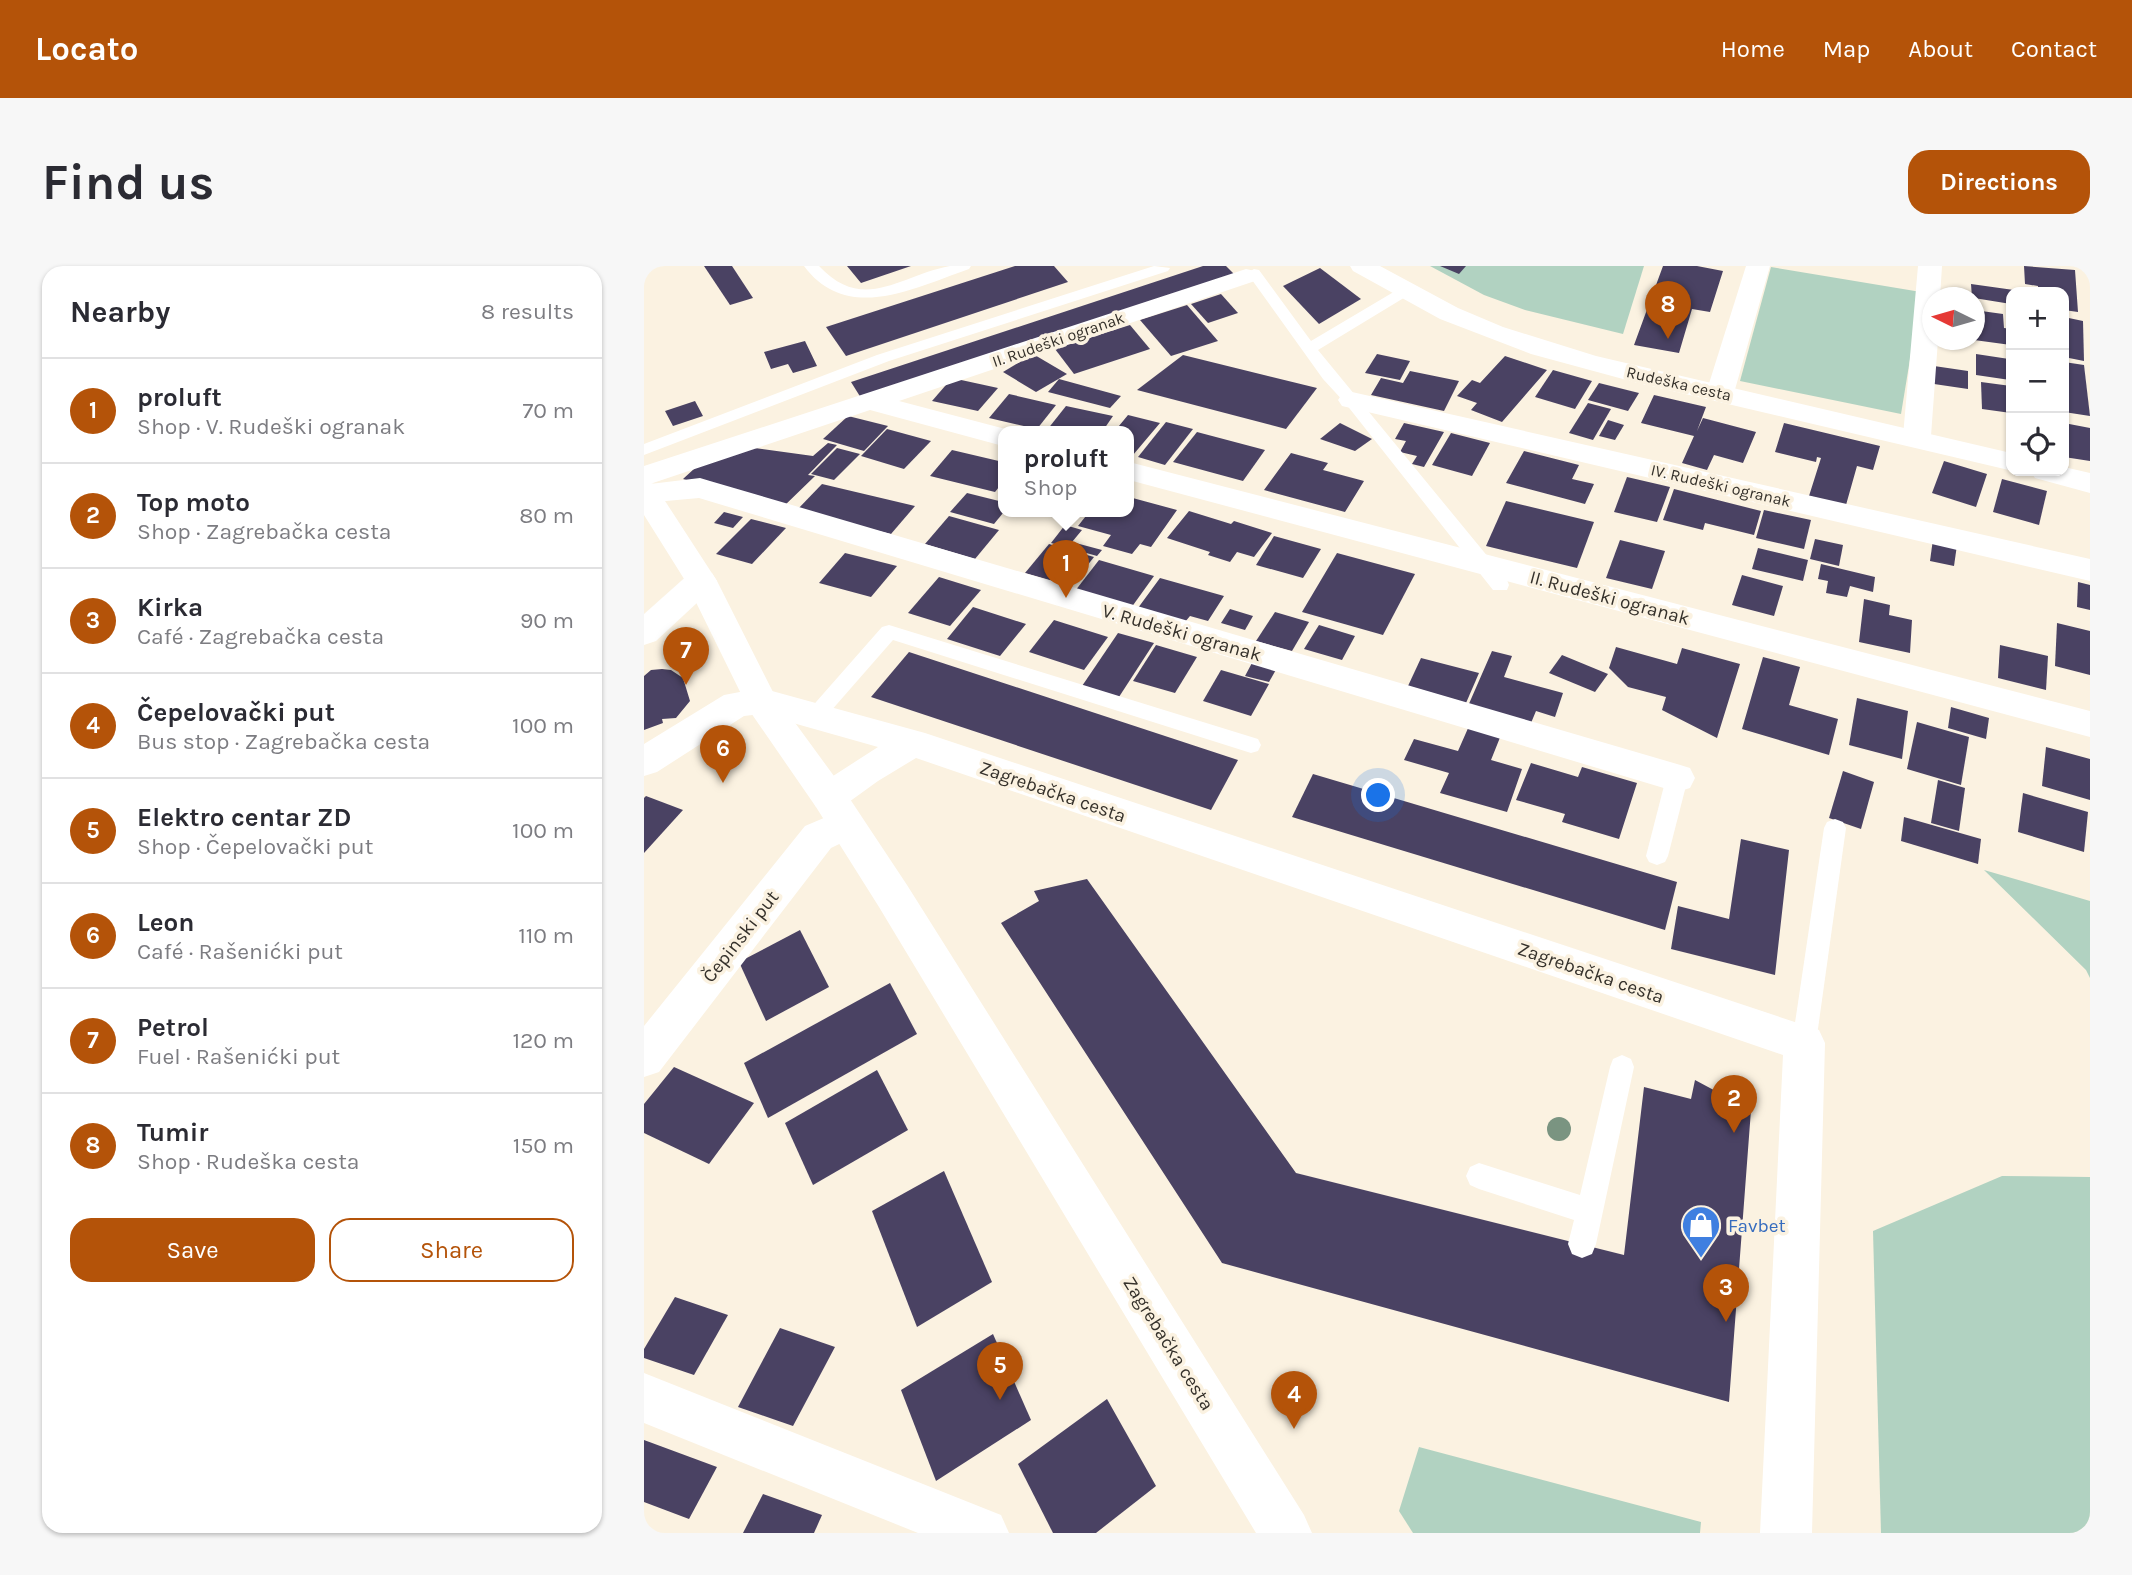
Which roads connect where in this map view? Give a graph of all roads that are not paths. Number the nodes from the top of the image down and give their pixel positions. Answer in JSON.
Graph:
{"nodes":[{"id":1,"x":811,"y":266,"type":"edge"},
{"id":2,"x":964,"y":266,"type":"edge"},
{"id":3,"x":1270,"y":266,"type":"edge"},
{"id":4,"x":1362,"y":266,"type":"edge"},
{"id":5,"x":1758,"y":266,"type":"edge"},
{"id":6,"x":1930,"y":266,"type":"edge"},
{"id":7,"x":1163,"y":268,"type":"dead end"},
{"id":8,"x":1250,"y":274,"type":"junction"},
{"id":9,"x":1402,"y":293,"type":"junction"},
{"id":10,"x":1308,"y":349,"type":"junction"},
{"id":11,"x":1720,"y":393,"type":"junction"},
{"id":12,"x":1352,"y":400,"type":"junction"},
{"id":13,"x":871,"y":402,"type":"junction"},
{"id":14,"x":998,"y":436,"type":"edge"},
{"id":15,"x":1917,"y":436,"type":"junction"},
{"id":16,"x":644,"y":450,"type":"edge"},
{"id":17,"x":2006,"y":461,"type":"edge"},
{"id":18,"x":1134,"y":472,"type":"edge"},
{"id":19,"x":2064,"y":476,"type":"edge"},
{"id":20,"x":2090,"y":483,"type":"edge"},
{"id":21,"x":645,"y":487,"type":"edge"},
{"id":22,"x":2090,"y":570,"type":"edge"},
{"id":23,"x":1491,"y":574,"type":"junction"},
{"id":24,"x":701,"y":581,"type":"junction"},
{"id":25,"x":644,"y":633,"type":"edge"},
{"id":26,"x":761,"y":701,"type":"junction"},
{"id":27,"x":816,"y":715,"type":"junction"},
{"id":28,"x":2090,"y":724,"type":"edge"},
{"id":29,"x":913,"y":743,"type":"junction"},
{"id":30,"x":1251,"y":745,"type":"dead end"},
{"id":31,"x":644,"y":762,"type":"edge"},
{"id":32,"x":1677,"y":778,"type":"joint"},
{"id":33,"x":837,"y":811,"type":"junction"},
{"id":34,"x":1835,"y":828,"type":"dead end"},
{"id":35,"x":1657,"y":856,"type":"dead end"},
{"id":36,"x":1804,"y":1043,"type":"junction"},
{"id":37,"x":644,"y":1058,"type":"edge"},
{"id":38,"x":1622,"y":1067,"type":"dead end"},
{"id":39,"x":1479,"y":1176,"type":"dead end"},
{"id":40,"x":1589,"y":1211,"type":"junction"},
{"id":41,"x":1582,"y":1244,"type":"dead end"},
{"id":42,"x":647,"y":1405,"type":"edge"},
{"id":43,"x":982,"y":1533,"type":"edge"},
{"id":44,"x":1286,"y":1533,"type":"edge"},
{"id":45,"x":1786,"y":1533,"type":"edge"}],
"edges":[{"from":1,"to":2,"type":"lane"},
{"from":3,"to":8,"type":"lane"},
{"from":4,"to":9,"type":"street","name":"Rudeška cesta"},
{"from":5,"to":11,"type":"street"},
{"from":6,"to":15,"type":"street"},
{"from":7,"to":16,"type":"lane"},
{"from":8,"to":10,"type":"lane"},
{"from":8,"to":13,"type":"street","name":"II. Rudeški ogranak"},
{"from":9,"to":10,"type":"lane"},
{"from":9,"to":11,"type":"street","name":"Rudeška cesta"},
{"from":10,"to":12,"type":"lane"},
{"from":11,"to":15,"type":"street","name":"Rudeška cesta"},
{"from":12,"to":22,"type":"street","name":"IV. Rudeški ogranak"},
{"from":12,"to":23,"type":"lane"},
{"from":13,"to":14,"type":"street"},
{"from":13,"to":21,"type":"street","name":"II. Rudeški ogranak"},
{"from":15,"to":17,"type":"street","name":"Rudeška cesta"},
{"from":18,"to":23,"type":"street","name":"II. Rudeški ogranak"},
{"from":19,"to":20,"type":"street"},
{"from":21,"to":24,"type":"street","name":"Zagrebačka cesta"},
{"from":21,"to":32,"type":"street","name":"V. Rudeški ogranak"},
{"from":23,"to":28,"type":"street","name":"II. Rudeški ogranak"},
{"from":24,"to":25,"type":"street"},
{"from":24,"to":26,"type":"street","name":"Zagrebačka cesta"},
{"from":26,"to":27,"type":"street","name":"Zagrebačka cesta"},
{"from":26,"to":31,"type":"street"},
{"from":26,"to":33,"type":"street","name":"Zagrebačka cesta"},
{"from":27,"to":29,"type":"street","name":"Zagrebačka cesta"},
{"from":27,"to":30,"type":"lane"},
{"from":29,"to":33,"type":"street"},
{"from":29,"to":36,"type":"street","name":"Zagrebačka cesta"},
{"from":32,"to":35,"type":"lane"},
{"from":33,"to":37,"type":"street","name":"Čepinski put"},
{"from":33,"to":44,"type":"street","name":"Zagrebačka cesta"},
{"from":34,"to":36,"type":"lane"},
{"from":36,"to":45,"type":"street"},
{"from":38,"to":40,"type":"lane"},
{"from":39,"to":40,"type":"lane"},
{"from":40,"to":41,"type":"lane"},
{"from":42,"to":43,"type":"street"}]}
